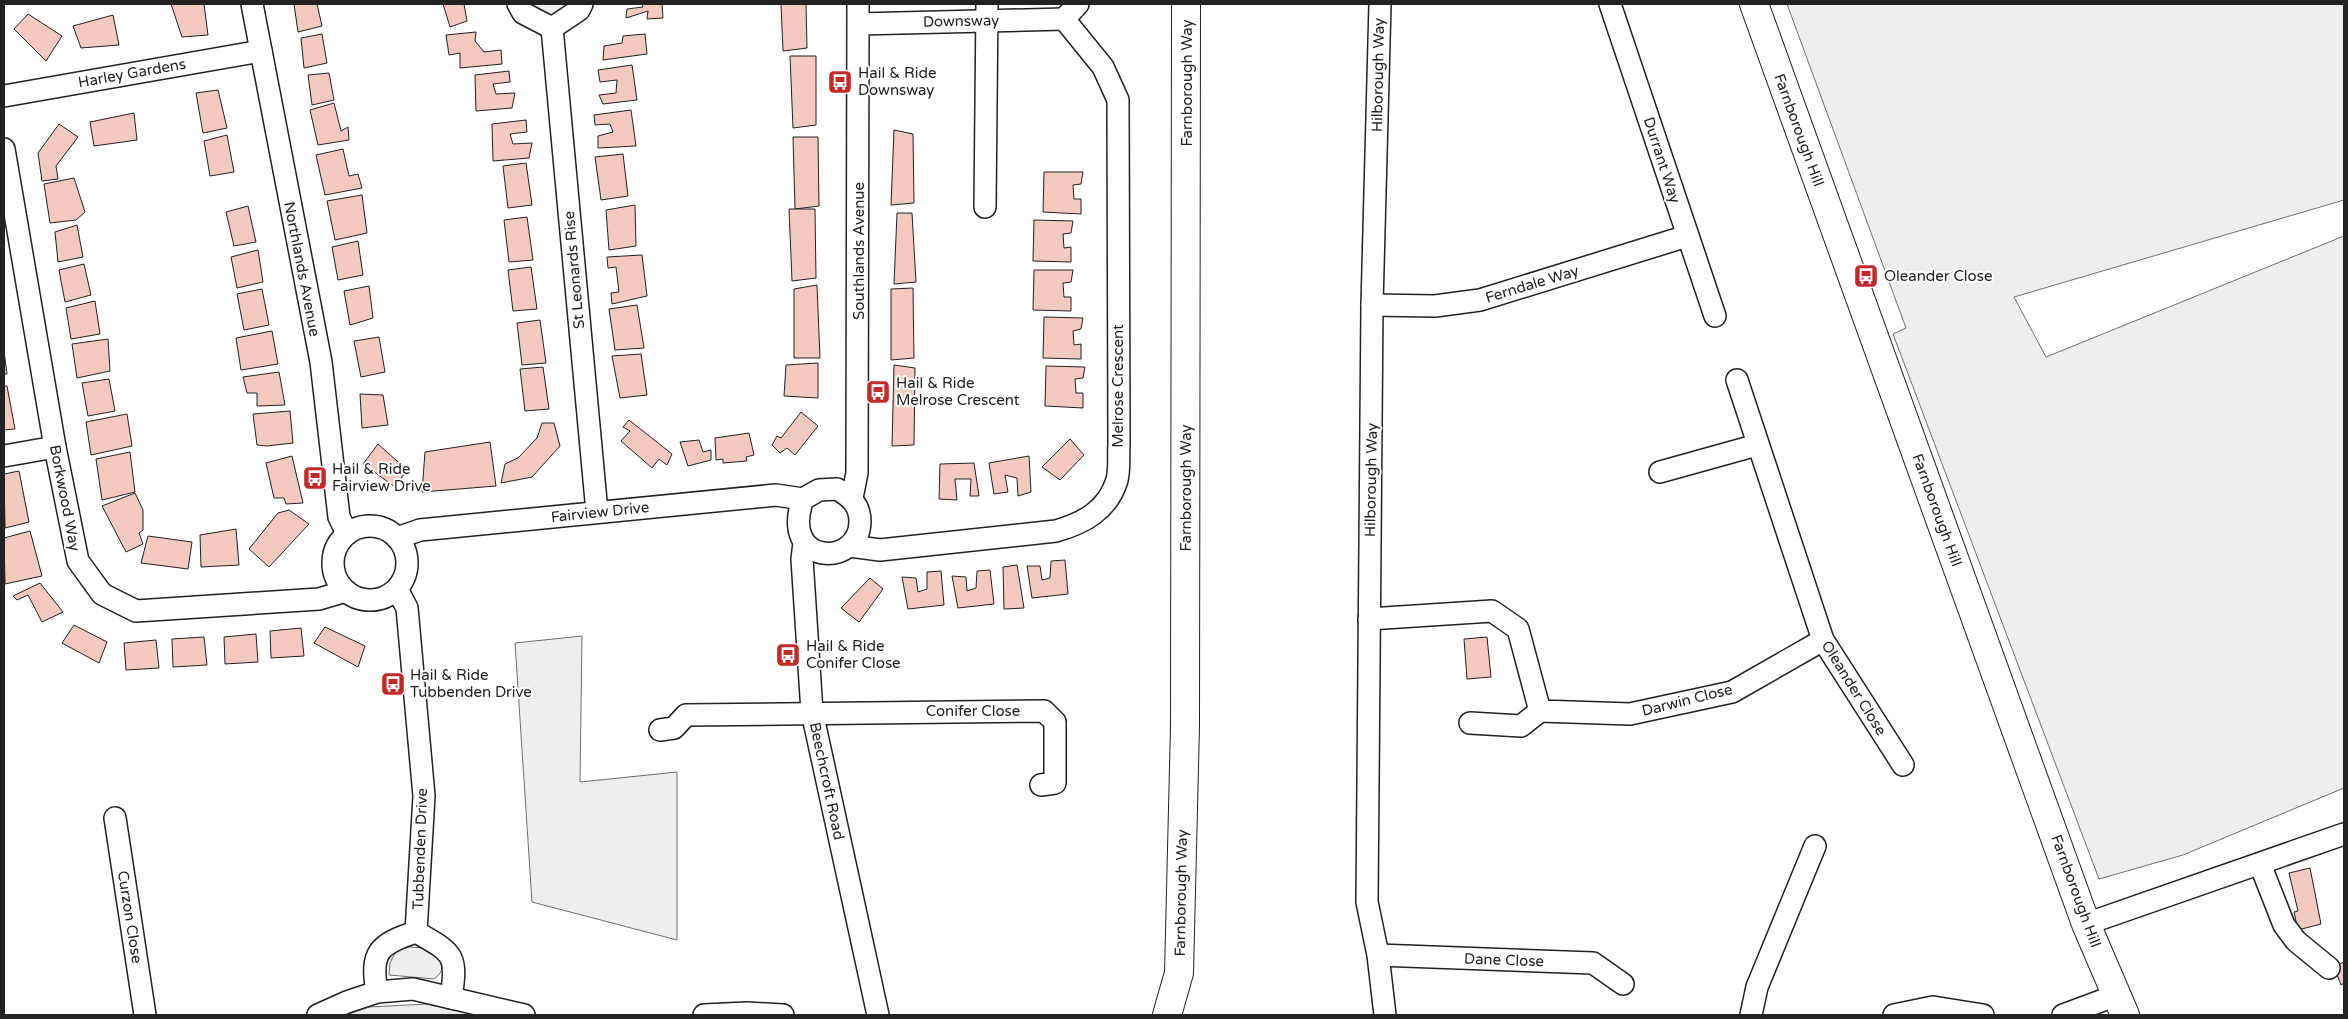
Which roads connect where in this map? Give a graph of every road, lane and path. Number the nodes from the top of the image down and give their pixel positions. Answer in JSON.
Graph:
{"nodes":[{"id":1,"x":252,"y":4,"type":"edge"},
{"id":2,"x":518,"y":4,"type":"edge"},
{"id":3,"x":582,"y":4,"type":"edge"},
{"id":4,"x":1186,"y":4,"type":"edge"},
{"id":5,"x":1380,"y":4,"type":"edge"},
{"id":6,"x":1610,"y":4,"type":"edge"},
{"id":7,"x":1754,"y":4,"type":"edge"},
{"id":8,"x":1071,"y":11,"type":"edge"},
{"id":9,"x":986,"y":12,"type":"edge"},
{"id":10,"x":858,"y":14,"type":"edge"},
{"id":11,"x":552,"y":28,"type":"junction"},
{"id":12,"x":261,"y":51,"type":"junction"},
{"id":13,"x":4,"y":96,"type":"edge"},
{"id":14,"x":4,"y":149,"type":"edge"},
{"id":15,"x":985,"y":207,"type":"dead end"},
{"id":16,"x":1687,"y":236,"type":"junction"},
{"id":17,"x":1372,"y":305,"type":"junction"},
{"id":18,"x":1715,"y":316,"type":"dead end"},
{"id":19,"x":1737,"y":380,"type":"dead end"},
{"id":20,"x":1757,"y":445,"type":"junction"},
{"id":21,"x":55,"y":447,"type":"junction"},
{"id":22,"x":4,"y":456,"type":"edge"},
{"id":23,"x":1660,"y":472,"type":"dead end"},
{"id":24,"x":852,"y":498,"type":"junction"},
{"id":25,"x":803,"y":499,"type":"junction"},
{"id":26,"x":597,"y":512,"type":"junction"},
{"id":27,"x":347,"y":534,"type":"junction"},
{"id":28,"x":397,"y":538,"type":"junction"},
{"id":29,"x":804,"y":543,"type":"junction"},
{"id":30,"x":850,"y":546,"type":"junction"},
{"id":31,"x":396,"y":589,"type":"junction"},
{"id":32,"x":346,"y":591,"type":"junction"},
{"id":33,"x":1369,"y":619,"type":"junction"},
{"id":34,"x":1823,"y":640,"type":"junction"},
{"id":35,"x":1540,"y":711,"type":"junction"},
{"id":36,"x":812,"y":712,"type":"junction"},
{"id":37,"x":1470,"y":723,"type":"dead end"},
{"id":38,"x":660,"y":730,"type":"dead end"},
{"id":39,"x":1903,"y":765,"type":"dead end"},
{"id":40,"x":1042,"y":785,"type":"dead end"},
{"id":41,"x":115,"y":818,"type":"dead end"},
{"id":42,"x":2344,"y":834,"type":"edge"},
{"id":43,"x":1816,"y":846,"type":"dead end"},
{"id":44,"x":2260,"y":864,"type":"junction"},
{"id":45,"x":2086,"y":924,"type":"junction"},
{"id":46,"x":416,"y":932,"type":"junction"},
{"id":47,"x":1378,"y":955,"type":"junction"},
{"id":48,"x":2329,"y":968,"type":"dead end"},
{"id":49,"x":1179,"y":973,"type":"junction"},
{"id":50,"x":1623,"y":984,"type":"dead end"},
{"id":51,"x":377,"y":992,"type":"junction"},
{"id":52,"x":451,"y":998,"type":"junction"},
{"id":53,"x":2121,"y":1005,"type":"edge"},
{"id":54,"x":145,"y":1015,"type":"edge"},
{"id":55,"x":318,"y":1015,"type":"edge"},
{"id":56,"x":524,"y":1015,"type":"edge"},
{"id":57,"x":704,"y":1015,"type":"edge"},
{"id":58,"x":783,"y":1015,"type":"edge"},
{"id":59,"x":878,"y":1015,"type":"edge"},
{"id":60,"x":1167,"y":1015,"type":"edge"},
{"id":61,"x":1188,"y":1015,"type":"edge"},
{"id":62,"x":1385,"y":1015,"type":"edge"},
{"id":63,"x":1751,"y":1015,"type":"edge"},
{"id":64,"x":1894,"y":1015,"type":"edge"},
{"id":65,"x":1983,"y":1015,"type":"edge"},
{"id":66,"x":2063,"y":1015,"type":"edge"}],
"edges":[{"from":1,"to":12,"type":"street","name":"Northlands Avenue"},
{"from":2,"to":11,"type":"street"},
{"from":3,"to":11,"type":"street"},
{"from":4,"to":49,"type":"main road","name":"Farnborough Way"},
{"from":5,"to":17,"type":"street","name":"Hilborough Way"},
{"from":6,"to":16,"type":"street","name":"Durrant Way"},
{"from":7,"to":45,"type":"main road","name":"Farnborough Hill"},
{"from":8,"to":9,"type":"street","name":"Downsway"},
{"from":8,"to":30,"type":"street","name":"Melrose Crescent"},
{"from":9,"to":10,"type":"street","name":"Downsway"},
{"from":9,"to":15,"type":"street"},
{"from":10,"to":24,"type":"street","name":"Southlands Avenue"},
{"from":11,"to":26,"type":"street","name":"St Leonards Rise"},
{"from":12,"to":13,"type":"street","name":"Harley Gardens"},
{"from":12,"to":27,"type":"street","name":"Northlands Avenue"},
{"from":14,"to":21,"type":"street","name":"Borkwood Way"},
{"from":16,"to":17,"type":"street","name":"Ferndale Way"},
{"from":16,"to":18,"type":"street","name":"Durrant Way"},
{"from":17,"to":33,"type":"street","name":"Hilborough Way"},
{"from":19,"to":20,"type":"street","name":"Oleander Close"},
{"from":20,"to":23,"type":"street"},
{"from":20,"to":34,"type":"street","name":"Oleander Close"},
{"from":21,"to":22,"type":"street"},
{"from":21,"to":32,"type":"street","name":"Borkwood Way"},
{"from":24,"to":25,"type":"street"},
{"from":24,"to":30,"type":"street"},
{"from":25,"to":26,"type":"street","name":"Fairview Drive"},
{"from":25,"to":29,"type":"street"},
{"from":26,"to":28,"type":"street","name":"Fairview Drive"},
{"from":27,"to":28,"type":"street"},
{"from":27,"to":32,"type":"street"},
{"from":28,"to":31,"type":"street"},
{"from":29,"to":30,"type":"street"},
{"from":29,"to":36,"type":"street","name":"Beechcroft Road"},
{"from":31,"to":32,"type":"street"},
{"from":31,"to":46,"type":"street","name":"Tubbenden Drive"},
{"from":33,"to":35,"type":"street"},
{"from":33,"to":47,"type":"street","name":"Hilborough Way"},
{"from":34,"to":35,"type":"street","name":"Darwin Close"},
{"from":34,"to":39,"type":"street","name":"Oleander Close"},
{"from":35,"to":37,"type":"street"},
{"from":36,"to":38,"type":"street"},
{"from":36,"to":40,"type":"street","name":"Conifer Close"},
{"from":36,"to":59,"type":"street","name":"Beechcroft Road"},
{"from":41,"to":54,"type":"street","name":"Curzon Close"},
{"from":42,"to":44,"type":"street"},
{"from":43,"to":63,"type":"street"},
{"from":44,"to":45,"type":"street"},
{"from":44,"to":48,"type":"street"},
{"from":45,"to":53,"type":"main road","name":"Farnborough Hill"},
{"from":46,"to":51,"type":"street","name":"Tubbenden Drive"},
{"from":46,"to":52,"type":"street","name":"Tubbenden Drive"},
{"from":47,"to":50,"type":"street","name":"Dane Close"},
{"from":47,"to":62,"type":"street","name":"Hilborough Way"},
{"from":49,"to":60,"type":"main road","name":"Farnborough Way"},
{"from":49,"to":61,"type":"main road","name":"Farnborough Way"},
{"from":51,"to":52,"type":"street"},
{"from":51,"to":55,"type":"street"},
{"from":52,"to":56,"type":"street"},
{"from":53,"to":66,"type":"street"},
{"from":57,"to":58,"type":"street"},
{"from":64,"to":65,"type":"street"}]}
